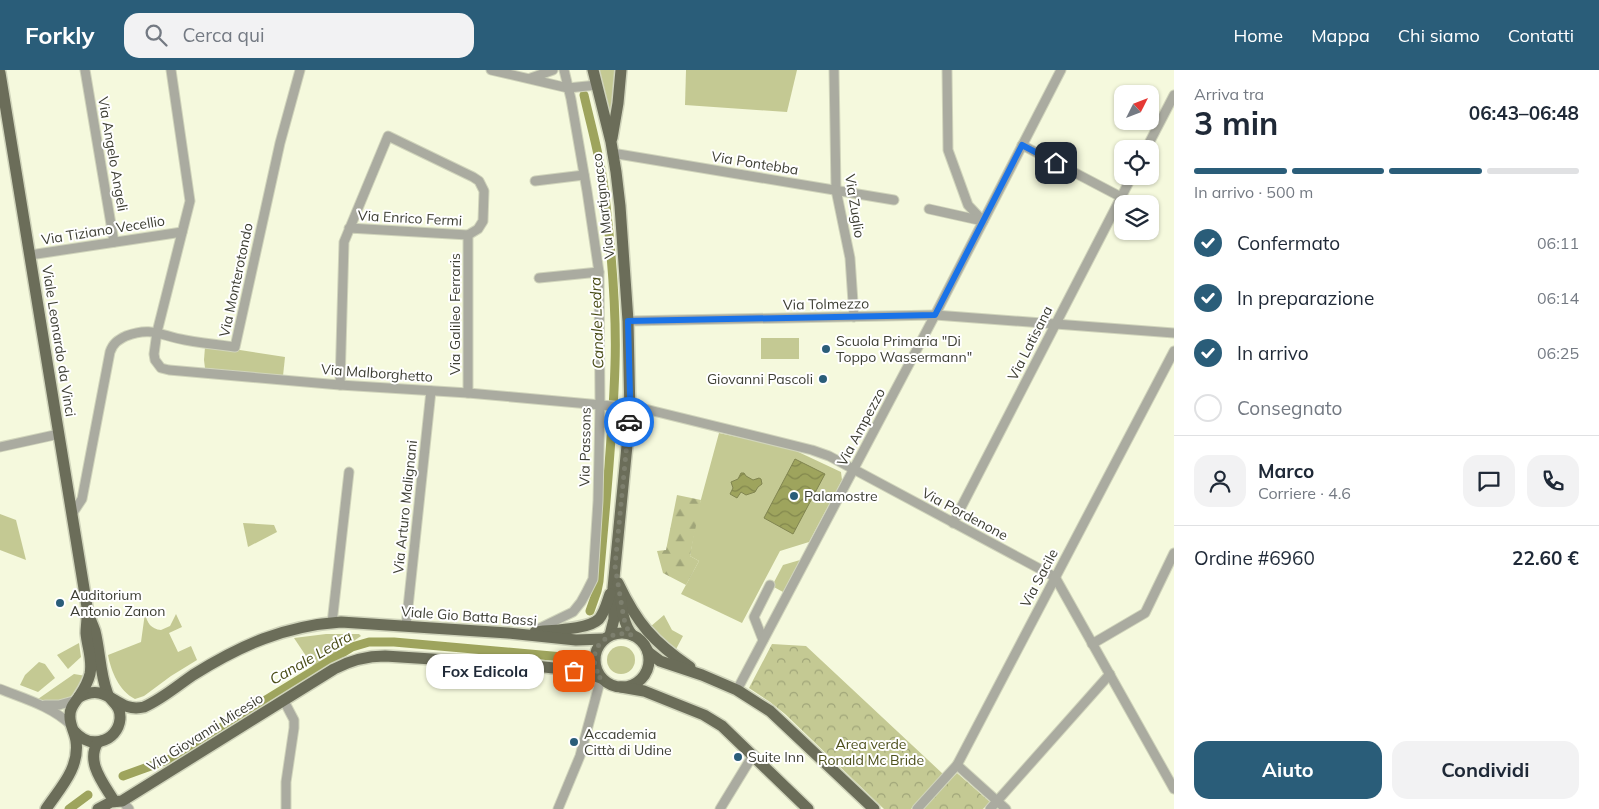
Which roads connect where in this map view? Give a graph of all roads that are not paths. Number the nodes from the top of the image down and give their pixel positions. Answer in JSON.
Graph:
{"nodes":[{"id":1,"x":85,"y":70,"type":"edge"},
{"id":2,"x":171,"y":70,"type":"edge"},
{"id":3,"x":300,"y":70,"type":"edge"},
{"id":4,"x":491,"y":70,"type":"edge"},
{"id":5,"x":553,"y":70,"type":"edge"},
{"id":6,"x":564,"y":70,"type":"edge"},
{"id":7,"x":593,"y":70,"type":"edge"},
{"id":8,"x":621,"y":70,"type":"edge"},
{"id":9,"x":834,"y":70,"type":"edge"},
{"id":10,"x":947,"y":70,"type":"edge"},
{"id":11,"x":1061,"y":70,"type":"edge"},
{"id":12,"x":0,"y":73,"type":"edge"},
{"id":13,"x":531,"y":78,"type":"junction"},
{"id":14,"x":597,"y":86,"type":"junction"},
{"id":15,"x":568,"y":88,"type":"junction"},
{"id":16,"x":1174,"y":95,"type":"edge"},
{"id":17,"x":1151,"y":140,"type":"edge"},
{"id":18,"x":1022,"y":145,"type":"junction"},
{"id":19,"x":612,"y":148,"type":"junction"},
{"id":20,"x":584,"y":175,"type":"junction"},
{"id":21,"x":535,"y":181,"type":"dead end"},
{"id":22,"x":836,"y":190,"type":"junction"},
{"id":23,"x":1115,"y":195,"type":"edge"},
{"id":24,"x":894,"y":200,"type":"dead end"},
{"id":25,"x":929,"y":210,"type":"dead end"},
{"id":26,"x":1114,"y":211,"type":"edge"},
{"id":27,"x":983,"y":221,"type":"junction"},
{"id":28,"x":350,"y":228,"type":"junction"},
{"id":29,"x":182,"y":232,"type":"junction"},
{"id":30,"x":468,"y":235,"type":"junction"},
{"id":31,"x":114,"y":242,"type":"junction"},
{"id":32,"x":30,"y":256,"type":"junction"},
{"id":33,"x":599,"y":272,"type":"junction"},
{"id":34,"x":539,"y":278,"type":"dead end"},
{"id":35,"x":935,"y":315,"type":"junction"},
{"id":36,"x":854,"y":317,"type":"junction"},
{"id":37,"x":628,"y":321,"type":"junction"},
{"id":38,"x":1055,"y":325,"type":"junction"},
{"id":39,"x":157,"y":332,"type":"junction"},
{"id":40,"x":1174,"y":333,"type":"edge"},
{"id":41,"x":1174,"y":351,"type":"edge"},
{"id":42,"x":340,"y":385,"type":"junction"},
{"id":43,"x":431,"y":391,"type":"junction"},
{"id":44,"x":468,"y":393,"type":"junction"},
{"id":45,"x":603,"y":406,"type":"junction"},
{"id":46,"x":625,"y":407,"type":"junction"},
{"id":47,"x":59,"y":434,"type":"junction"},
{"id":48,"x":0,"y":447,"type":"edge"},
{"id":49,"x":854,"y":470,"type":"junction"},
{"id":50,"x":349,"y":472,"type":"dead end"},
{"id":51,"x":72,"y":514,"type":"junction"},
{"id":52,"x":953,"y":523,"type":"junction"},
{"id":53,"x":1174,"y":555,"type":"edge"},
{"id":54,"x":1055,"y":577,"type":"junction"},
{"id":55,"x":770,"y":585,"type":"dead end"},
{"id":56,"x":615,"y":586,"type":"junction"},
{"id":57,"x":88,"y":613,"type":"junction"},
{"id":58,"x":569,"y":615,"type":"joint"},
{"id":59,"x":332,"y":623,"type":"junction"},
{"id":60,"x":406,"y":626,"type":"junction"},
{"id":61,"x":533,"y":632,"type":"junction"},
{"id":62,"x":508,"y":633,"type":"junction"},
{"id":63,"x":632,"y":635,"type":"junction"},
{"id":64,"x":607,"y":637,"type":"junction"},
{"id":65,"x":764,"y":640,"type":"junction"},
{"id":66,"x":1092,"y":644,"type":"junction"},
{"id":67,"x":648,"y":652,"type":"junction"},
{"id":68,"x":1110,"y":674,"type":"junction"},
{"id":69,"x":702,"y":675,"type":"junction"},
{"id":70,"x":601,"y":678,"type":"junction"},
{"id":71,"x":621,"y":687,"type":"junction"},
{"id":72,"x":0,"y":689,"type":"edge"},
{"id":73,"x":737,"y":690,"type":"junction"},
{"id":74,"x":108,"y":696,"type":"junction"},
{"id":75,"x":78,"y":698,"type":"junction"},
{"id":76,"x":284,"y":701,"type":"junction"},
{"id":77,"x":37,"y":703,"type":"junction"},
{"id":78,"x":72,"y":728,"type":"junction"},
{"id":79,"x":98,"y":742,"type":"junction"},
{"id":80,"x":753,"y":755,"type":"junction"},
{"id":81,"x":957,"y":765,"type":"junction"},
{"id":82,"x":1174,"y":789,"type":"edge"},
{"id":83,"x":997,"y":801,"type":"junction"},
{"id":84,"x":122,"y":804,"type":"edge"},
{"id":85,"x":46,"y":809,"type":"edge"},
{"id":86,"x":98,"y":809,"type":"edge"},
{"id":87,"x":286,"y":809,"type":"edge"},
{"id":88,"x":558,"y":809,"type":"edge"},
{"id":89,"x":720,"y":809,"type":"edge"},
{"id":90,"x":808,"y":809,"type":"edge"},
{"id":91,"x":874,"y":809,"type":"edge"},
{"id":92,"x":916,"y":809,"type":"edge"},
{"id":93,"x":990,"y":809,"type":"edge"},
{"id":94,"x":1006,"y":809,"type":"edge"}],
"edges":[{"from":1,"to":31,"type":"street","name":"Via Angelo Angeli"},
{"from":2,"to":29,"type":"street","name":"Via Malborghetto"},
{"from":3,"to":39,"type":"street","name":"Via Monterotondo"},
{"from":4,"to":13,"type":"street"},
{"from":5,"to":13,"type":"street"},
{"from":6,"to":15,"type":"street","name":"Via Passons"},
{"from":7,"to":14,"type":"main road","name":"Via Martignacco"},
{"from":8,"to":19,"type":"main road","name":"Via Martignacco"},
{"from":9,"to":22,"type":"street","name":"Via Zuglio"},
{"from":10,"to":27,"type":"street"},
{"from":11,"to":18,"type":"street","name":"Via Ampezzo"},
{"from":12,"to":32,"type":"main road","name":"Viale Leonardo da Vinci"},
{"from":13,"to":15,"type":"street"},
{"from":14,"to":15,"type":"street"},
{"from":14,"to":19,"type":"main road","name":"Via Martignacco"},
{"from":15,"to":20,"type":"street","name":"Via Passons"},
{"from":16,"to":17,"type":"street"},
{"from":18,"to":23,"type":"street"},
{"from":18,"to":27,"type":"street","name":"Via Ampezzo"},
{"from":19,"to":22,"type":"street","name":"Via Pontebba"},
{"from":19,"to":37,"type":"main road","name":"Via Martignacco"},
{"from":20,"to":21,"type":"street"},
{"from":20,"to":33,"type":"street","name":"Via Passons"},
{"from":22,"to":24,"type":"street","name":"Via Pontebba"},
{"from":22,"to":36,"type":"street","name":"Via Zuglio"},
{"from":25,"to":27,"type":"street"},
{"from":26,"to":38,"type":"street","name":"Via Latisana"},
{"from":27,"to":35,"type":"street","name":"Via Ampezzo"},
{"from":28,"to":30,"type":"street","name":"Via Enrico Fermi"},
{"from":28,"to":30,"type":"street"},
{"from":28,"to":42,"type":"street"},
{"from":29,"to":31,"type":"street","name":"Via Tiziano Vecellio"},
{"from":29,"to":39,"type":"street","name":"Via Malborghetto"},
{"from":30,"to":44,"type":"street","name":"Via Galileo Ferraris"},
{"from":31,"to":32,"type":"street","name":"Via Tiziano Vecellio"},
{"from":32,"to":47,"type":"main road","name":"Viale Leonardo da Vinci"},
{"from":33,"to":34,"type":"street"},
{"from":33,"to":45,"type":"street","name":"Via Passons"},
{"from":35,"to":36,"type":"street","name":"Via Tolmezzo"},
{"from":35,"to":38,"type":"street","name":"Via Tolmezzo"},
{"from":35,"to":49,"type":"street","name":"Via Ampezzo"},
{"from":36,"to":37,"type":"street","name":"Via Tolmezzo"},
{"from":37,"to":46,"type":"main road","name":"Via Martignacco"},
{"from":38,"to":40,"type":"street","name":"Via Tolmezzo"},
{"from":38,"to":52,"type":"street","name":"Via Latisana"},
{"from":39,"to":42,"type":"street","name":"Via Malborghetto"},
{"from":39,"to":51,"type":"street","name":"Via Monterotondo"},
{"from":41,"to":54,"type":"street","name":"Via Sacile"},
{"from":42,"to":43,"type":"street","name":"Via Malborghetto"},
{"from":43,"to":44,"type":"street","name":"Via Malborghetto"},
{"from":43,"to":60,"type":"street","name":"Via Arturo Malignani"},
{"from":44,"to":45,"type":"street","name":"Via Malborghetto"},
{"from":45,"to":46,"type":"street","name":"Via Malborghetto"},
{"from":45,"to":58,"type":"street","name":"Via Passons"},
{"from":46,"to":49,"type":"street","name":"Via Pordenone"},
{"from":46,"to":56,"type":"main road","name":"Via Martignacco"},
{"from":47,"to":48,"type":"street"},
{"from":47,"to":51,"type":"main road","name":"Viale Leonardo da Vinci"},
{"from":49,"to":52,"type":"street","name":"Via Pordenone"},
{"from":49,"to":65,"type":"street","name":"Via Ampezzo"},
{"from":50,"to":59,"type":"street"},
{"from":51,"to":57,"type":"main road","name":"Viale Leonardo da Vinci"},
{"from":52,"to":54,"type":"street","name":"Via Pordenone"},
{"from":53,"to":66,"type":"street"},
{"from":54,"to":66,"type":"street"},
{"from":54,"to":81,"type":"street","name":"Via Sacile"},
{"from":55,"to":65,"type":"street"},
{"from":56,"to":61,"type":"main road"},
{"from":56,"to":63,"type":"main road","name":"Via Martignacco"},
{"from":56,"to":64,"type":"main road","name":"Via Martignacco"},
{"from":56,"to":69,"type":"main road"},
{"from":57,"to":74,"type":"main road"},
{"from":57,"to":75,"type":"main road"},
{"from":58,"to":61,"type":"street","name":"Viale Gio Batta Bassi"},
{"from":59,"to":60,"type":"main road","name":"Viale Gio Batta Bassi"},
{"from":59,"to":74,"type":"main road","name":"Viale Gio Batta Bassi"},
{"from":60,"to":62,"type":"main road","name":"Viale Gio Batta Bassi"},
{"from":61,"to":62,"type":"main road"},
{"from":62,"to":64,"type":"main road","name":"Viale Gio Batta Bassi"},
{"from":63,"to":64,"type":"main road"},
{"from":63,"to":67,"type":"main road"},
{"from":64,"to":70,"type":"main road"},
{"from":65,"to":73,"type":"street","name":"Via Ampezzo"},
{"from":66,"to":68,"type":"street"},
{"from":67,"to":69,"type":"main road"},
{"from":67,"to":71,"type":"main road"},
{"from":68,"to":82,"type":"street"},
{"from":68,"to":83,"type":"street"},
{"from":69,"to":73,"type":"main road"},
{"from":70,"to":71,"type":"main road"},
{"from":70,"to":76,"type":"main road","name":"Via Giovanni Micesio"},
{"from":70,"to":88,"type":"street"},
{"from":71,"to":80,"type":"main road"},
{"from":72,"to":77,"type":"street"},
{"from":73,"to":91,"type":"main road"},
{"from":74,"to":75,"type":"main road"},
{"from":74,"to":79,"type":"main road"},
{"from":75,"to":77,"type":"street"},
{"from":75,"to":78,"type":"main road"},
{"from":76,"to":84,"type":"main road","name":"Via Giovanni Micesio"},
{"from":76,"to":87,"type":"street"},
{"from":77,"to":78,"type":"street"},
{"from":78,"to":79,"type":"main road"},
{"from":78,"to":85,"type":"main road"},
{"from":79,"to":84,"type":"main road"},
{"from":80,"to":89,"type":"street"},
{"from":80,"to":90,"type":"main road"},
{"from":81,"to":83,"type":"street"},
{"from":81,"to":92,"type":"street","name":"Via Sacile"},
{"from":83,"to":93,"type":"street"},
{"from":83,"to":94,"type":"street"},
{"from":84,"to":86,"type":"main road","name":"Via Giovanni Micesio"}]}
